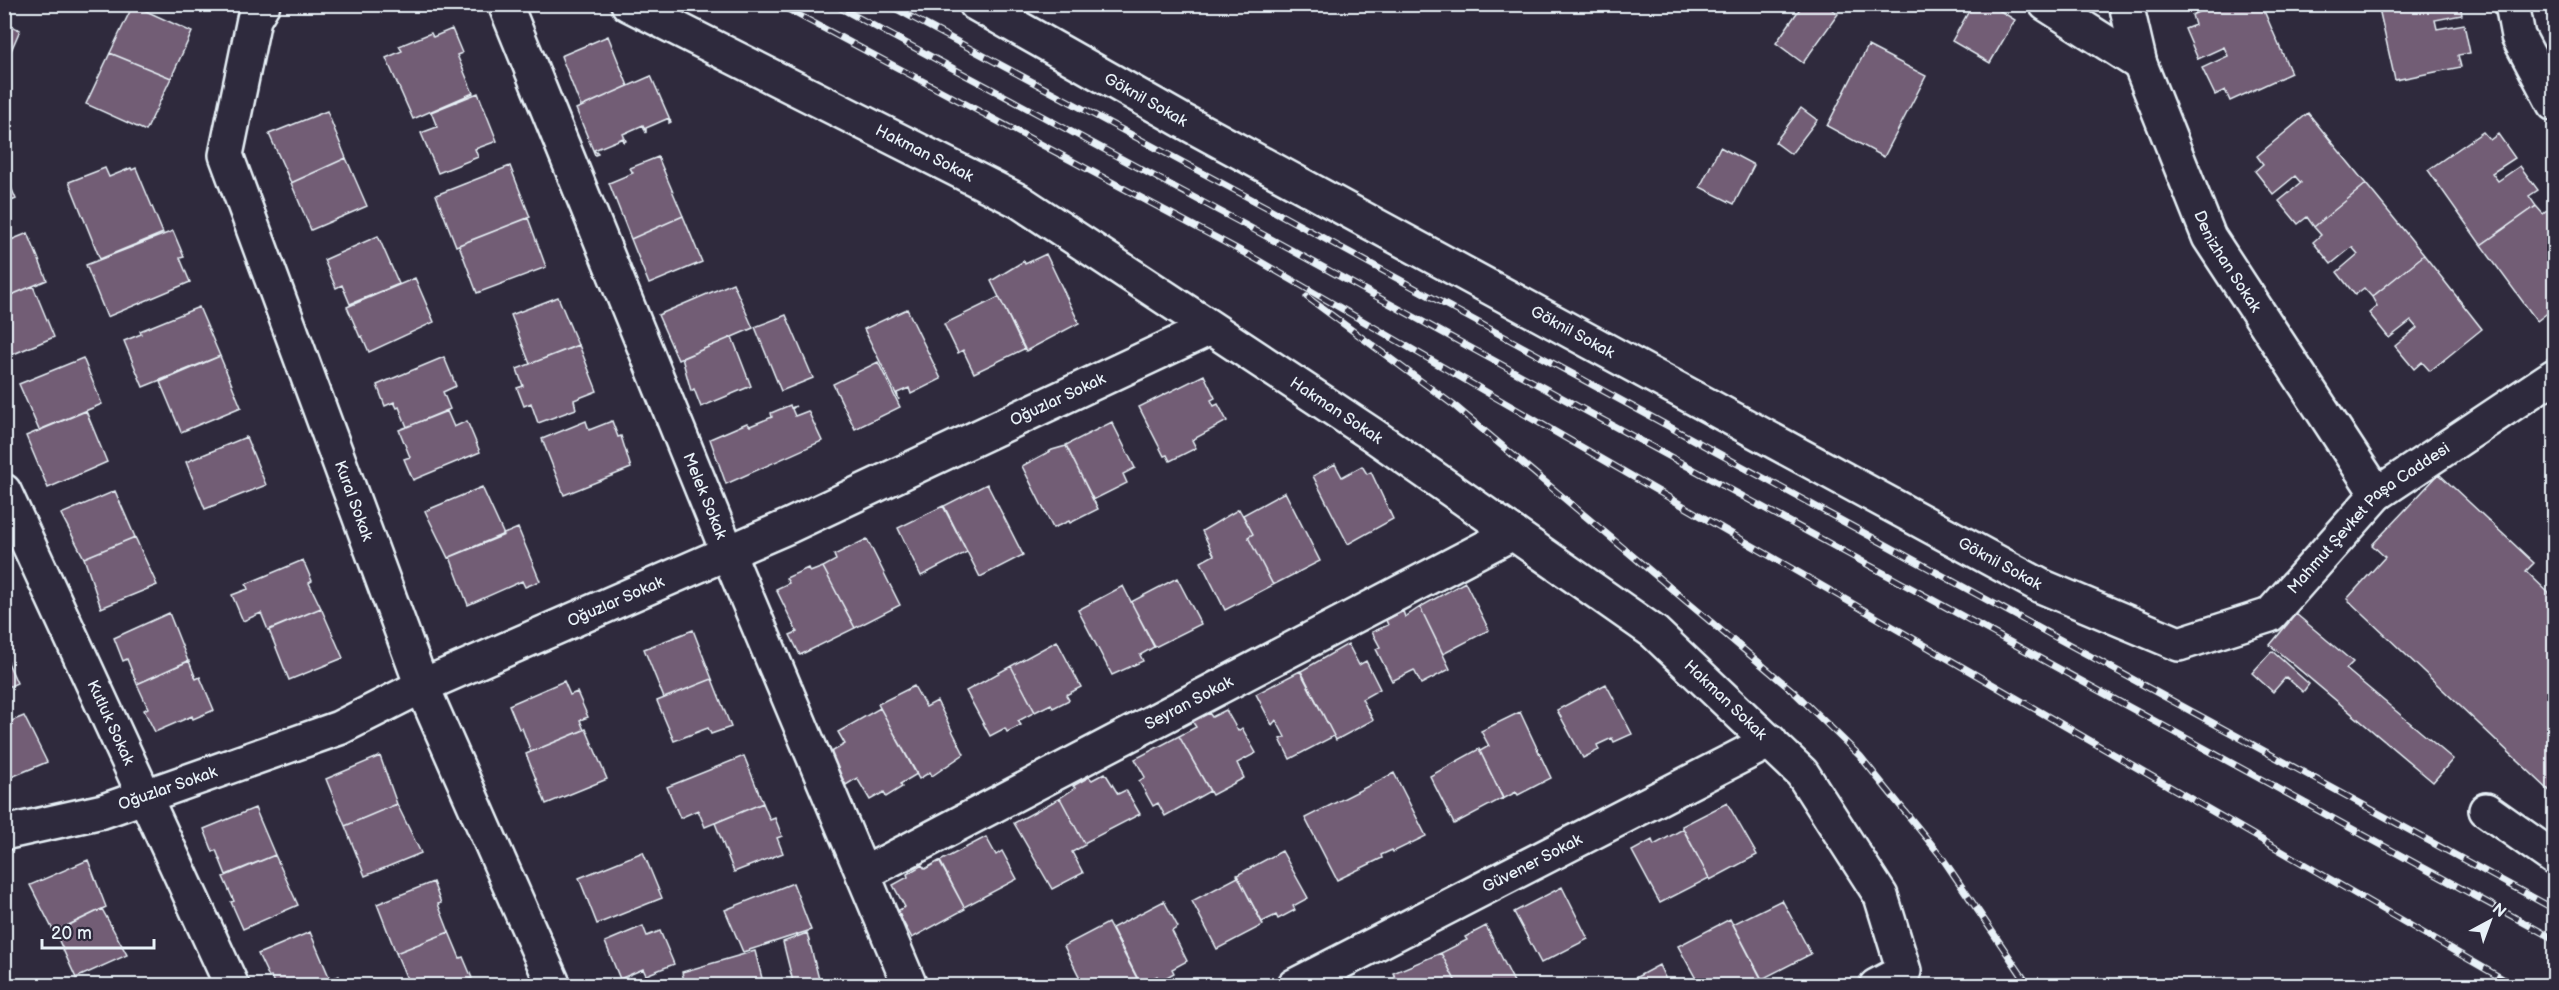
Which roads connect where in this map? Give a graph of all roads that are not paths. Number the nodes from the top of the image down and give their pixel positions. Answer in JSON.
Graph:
{"nodes":[{"id":1,"x":263,"y":4,"type":"edge"},
{"id":2,"x":505,"y":4,"type":"edge"},
{"id":3,"x":628,"y":4,"type":"edge"},
{"id":4,"x":976,"y":4,"type":"edge"},
{"id":5,"x":2046,"y":4,"type":"edge"},
{"id":6,"x":2126,"y":4,"type":"edge"},
{"id":7,"x":2512,"y":4,"type":"edge"},
{"id":8,"x":2140,"y":64,"type":"junction"},
{"id":9,"x":2554,"y":104,"type":"edge"},
{"id":10,"x":1210,"y":328,"type":"junction"},
{"id":11,"x":2554,"y":376,"type":"edge"},
{"id":12,"x":4,"y":491,"type":"edge"},
{"id":13,"x":2377,"y":494,"type":"junction"},
{"id":14,"x":1513,"y":533,"type":"junction"},
{"id":15,"x":728,"y":553,"type":"junction"},
{"id":16,"x":2178,"y":644,"type":"joint"},
{"id":17,"x":422,"y":686,"type":"junction"},
{"id":18,"x":1770,"y":741,"type":"junction"},
{"id":19,"x":144,"y":796,"type":"junction"},
{"id":20,"x":2486,"y":810,"type":"dead end"},
{"id":21,"x":4,"y":833,"type":"edge"},
{"id":22,"x":2554,"y":858,"type":"edge"},
{"id":23,"x":863,"y":873,"type":"junction"},
{"id":24,"x":1890,"y":978,"type":"edge"},
{"id":25,"x":232,"y":986,"type":"edge"},
{"id":26,"x":554,"y":986,"type":"edge"},
{"id":27,"x":910,"y":986,"type":"edge"},
{"id":28,"x":1294,"y":986,"type":"edge"}],
"edges":[{"from":1,"to":17,"type":"street","name":"Kural Sokak"},
{"from":2,"to":15,"type":"street","name":"Melek Sokak"},
{"from":3,"to":10,"type":"street","name":"Hakman Sokak"},
{"from":4,"to":16,"type":"street","name":"Göknil Sokak"},
{"from":5,"to":8,"type":"street"},
{"from":6,"to":8,"type":"street","name":"Denizhan Sokak"},
{"from":7,"to":9,"type":"street"},
{"from":8,"to":13,"type":"street","name":"Denizhan Sokak"},
{"from":10,"to":14,"type":"street","name":"Hakman Sokak"},
{"from":10,"to":15,"type":"street","name":"Oğuzlar Sokak"},
{"from":11,"to":13,"type":"street","name":"Mahmut Şevket Paşa Caddesi"},
{"from":12,"to":19,"type":"street","name":"Kutluk Sokak"},
{"from":13,"to":16,"type":"street","name":"Mahmut Şevket Paşa Caddesi"},
{"from":14,"to":18,"type":"street","name":"Hakman Sokak"},
{"from":14,"to":23,"type":"street","name":"Seyran Sokak"},
{"from":15,"to":17,"type":"street","name":"Oğuzlar Sokak"},
{"from":15,"to":23,"type":"street","name":"Melek Sokak"},
{"from":17,"to":19,"type":"street","name":"Oğuzlar Sokak"},
{"from":17,"to":26,"type":"street","name":"Kural Sokak"},
{"from":18,"to":24,"type":"street","name":"Hakman Sokak"},
{"from":18,"to":28,"type":"street","name":"Güvener Sokak"},
{"from":19,"to":21,"type":"street","name":"Oğuzlar Sokak"},
{"from":19,"to":25,"type":"street","name":"Kutluk Sokak"},
{"from":20,"to":22,"type":"street"},
{"from":23,"to":27,"type":"street","name":"Melek Sokak"}]}
